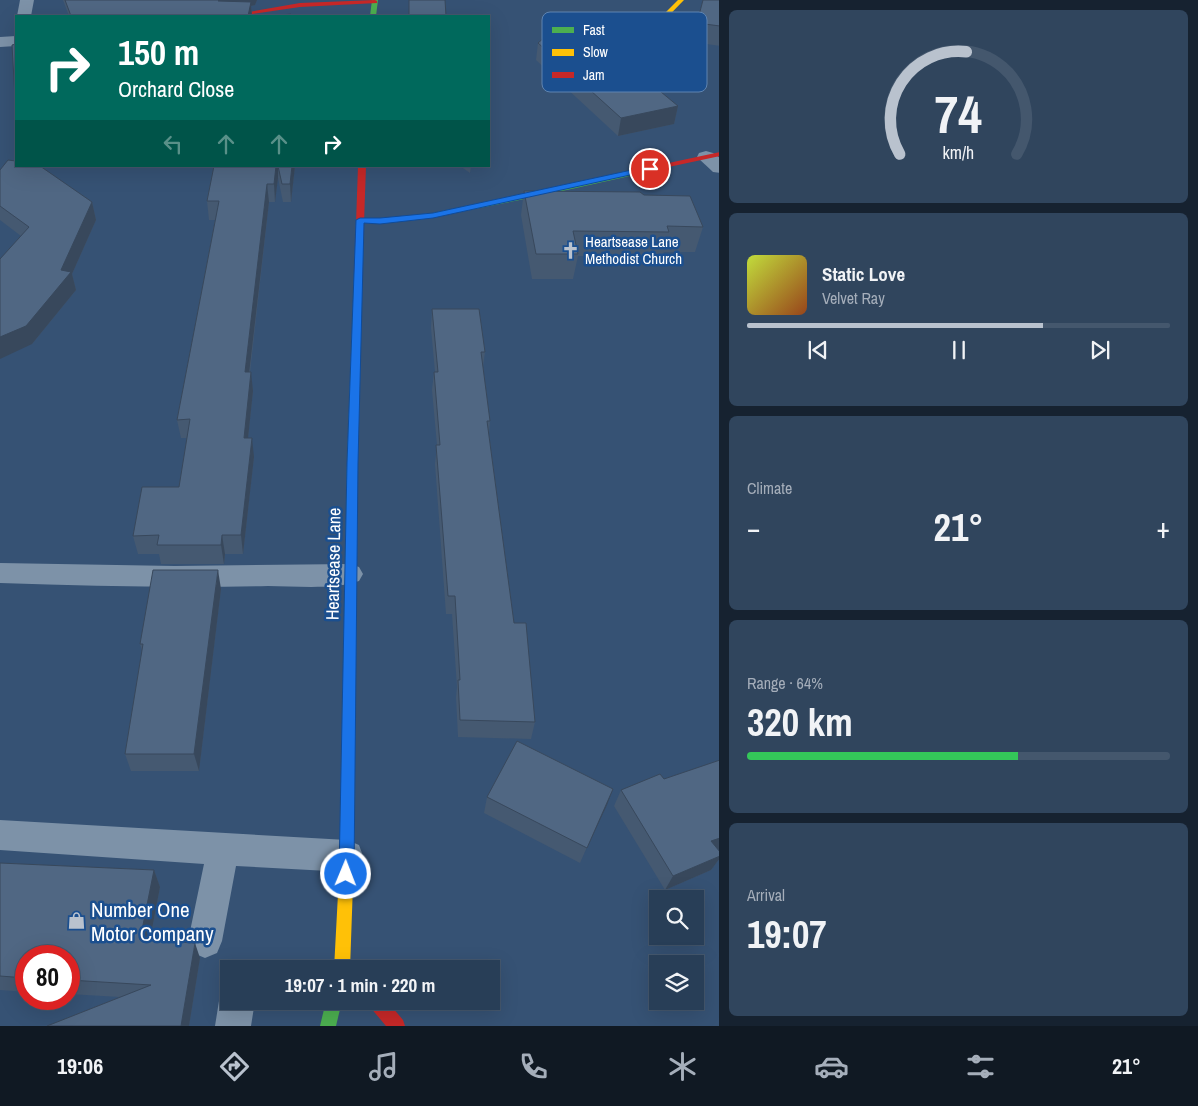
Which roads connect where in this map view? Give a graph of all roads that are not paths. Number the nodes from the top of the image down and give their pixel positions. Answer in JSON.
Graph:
{"nodes":[{"id":1,"x":26,"y":0,"type":"edge"},
{"id":2,"x":681,"y":0,"type":"edge"},
{"id":3,"x":375,"y":1,"type":"edge"},
{"id":4,"x":297,"y":3,"type":"edge"},
{"id":5,"x":670,"y":12,"type":"edge"},
{"id":6,"x":24,"y":15,"type":"edge"},
{"id":7,"x":234,"y":15,"type":"edge"},
{"id":8,"x":374,"y":15,"type":"edge"},
{"id":9,"x":15,"y":41,"type":"edge"},
{"id":10,"x":0,"y":42,"type":"edge"},
{"id":11,"x":715,"y":160,"type":"edge"},
{"id":12,"x":362,"y":167,"type":"edge"},
{"id":13,"x":360,"y":220,"type":"junction"},
{"id":14,"x":0,"y":573,"type":"edge"},
{"id":15,"x":350,"y":574,"type":"junction"},
{"id":16,"x":0,"y":835,"type":"edge"},
{"id":17,"x":223,"y":849,"type":"junction"},
{"id":18,"x":346,"y":856,"type":"junction"},
{"id":19,"x":206,"y":941,"type":"dead end"},
{"id":20,"x":345,"y":960,"type":"edge"},
{"id":21,"x":236,"y":1010,"type":"edge"},
{"id":22,"x":332,"y":1010,"type":"edge"},
{"id":23,"x":384,"y":1010,"type":"edge"},
{"id":24,"x":233,"y":1026,"type":"edge"},
{"id":25,"x":328,"y":1026,"type":"edge"},
{"id":26,"x":397,"y":1026,"type":"edge"}],
"edges":[{"from":1,"to":6,"type":"street"},
{"from":2,"to":5,"type":"main road"},
{"from":3,"to":4,"type":"main road"},
{"from":3,"to":8,"type":"main road"},
{"from":4,"to":7,"type":"main road"},
{"from":9,"to":10,"type":"street"},
{"from":11,"to":13,"type":"main road"},
{"from":12,"to":13,"type":"main road","name":"Heartsease Lane"},
{"from":13,"to":15,"type":"main road","name":"Heartsease Lane"},
{"from":14,"to":15,"type":"lane"},
{"from":15,"to":18,"type":"main road","name":"Heartsease Lane"},
{"from":16,"to":17,"type":"lane"},
{"from":17,"to":18,"type":"lane"},
{"from":17,"to":19,"type":"lane"},
{"from":18,"to":20,"type":"main road","name":"Heartsease Lane"},
{"from":21,"to":24,"type":"lane"},
{"from":22,"to":25,"type":"main road"},
{"from":23,"to":26,"type":"main road"}]}
